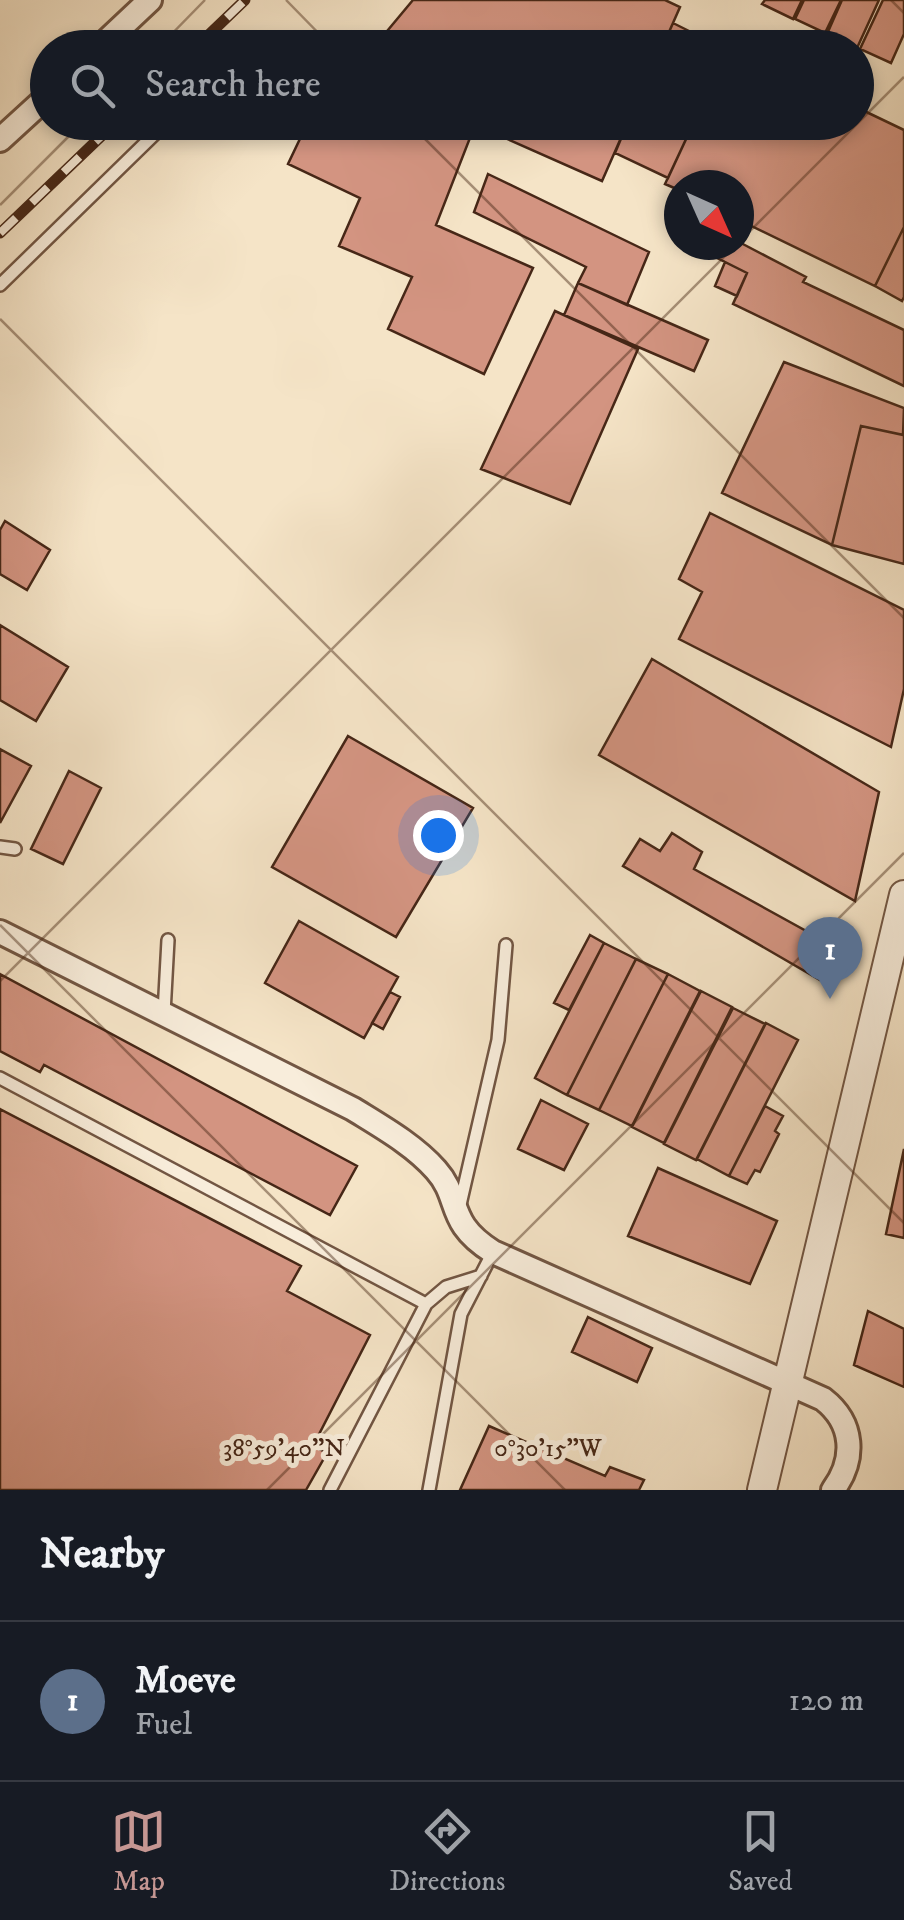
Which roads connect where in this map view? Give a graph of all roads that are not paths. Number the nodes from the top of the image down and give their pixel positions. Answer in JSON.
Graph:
{"nodes":[{"id":1,"x":150,"y":0,"type":"edge"},
{"id":2,"x":119,"y":30,"type":"edge"},
{"id":3,"x":30,"y":112,"type":"edge"},
{"id":4,"x":0,"y":140,"type":"edge"},
{"id":5,"x":149,"y":140,"type":"edge"},
{"id":6,"x":0,"y":285,"type":"edge"},
{"id":7,"x":0,"y":848,"type":"edge"},
{"id":8,"x":15,"y":848,"type":"dead end"},
{"id":9,"x":904,"y":895,"type":"edge"},
{"id":10,"x":0,"y":932,"type":"edge"},
{"id":11,"x":168,"y":940,"type":"dead end"},
{"id":12,"x":506,"y":945,"type":"dead end"},
{"id":13,"x":164,"y":1013,"type":"junction"},
{"id":14,"x":0,"y":1078,"type":"edge"},
{"id":15,"x":456,"y":1218,"type":"junction"},
{"id":16,"x":493,"y":1252,"type":"junction"},
{"id":17,"x":480,"y":1276,"type":"junction"},
{"id":18,"x":426,"y":1304,"type":"junction"},
{"id":19,"x":787,"y":1384,"type":"junction"},
{"id":20,"x":844,"y":1487,"type":"edge"},
{"id":21,"x":330,"y":1490,"type":"edge"},
{"id":22,"x":429,"y":1490,"type":"edge"},
{"id":23,"x":762,"y":1490,"type":"edge"}],
"edges":[{"from":1,"to":2,"type":"street"},
{"from":3,"to":4,"type":"street"},
{"from":5,"to":6,"type":"lane"},
{"from":7,"to":8,"type":"lane"},
{"from":9,"to":19,"type":"street"},
{"from":10,"to":13,"type":"street"},
{"from":11,"to":13,"type":"lane"},
{"from":12,"to":15,"type":"lane"},
{"from":13,"to":15,"type":"street"},
{"from":14,"to":18,"type":"lane"},
{"from":15,"to":16,"type":"street"},
{"from":16,"to":17,"type":"lane"},
{"from":16,"to":19,"type":"street"},
{"from":17,"to":18,"type":"lane"},
{"from":17,"to":22,"type":"lane"},
{"from":18,"to":21,"type":"lane"},
{"from":19,"to":20,"type":"street"},
{"from":19,"to":23,"type":"street"}]}
